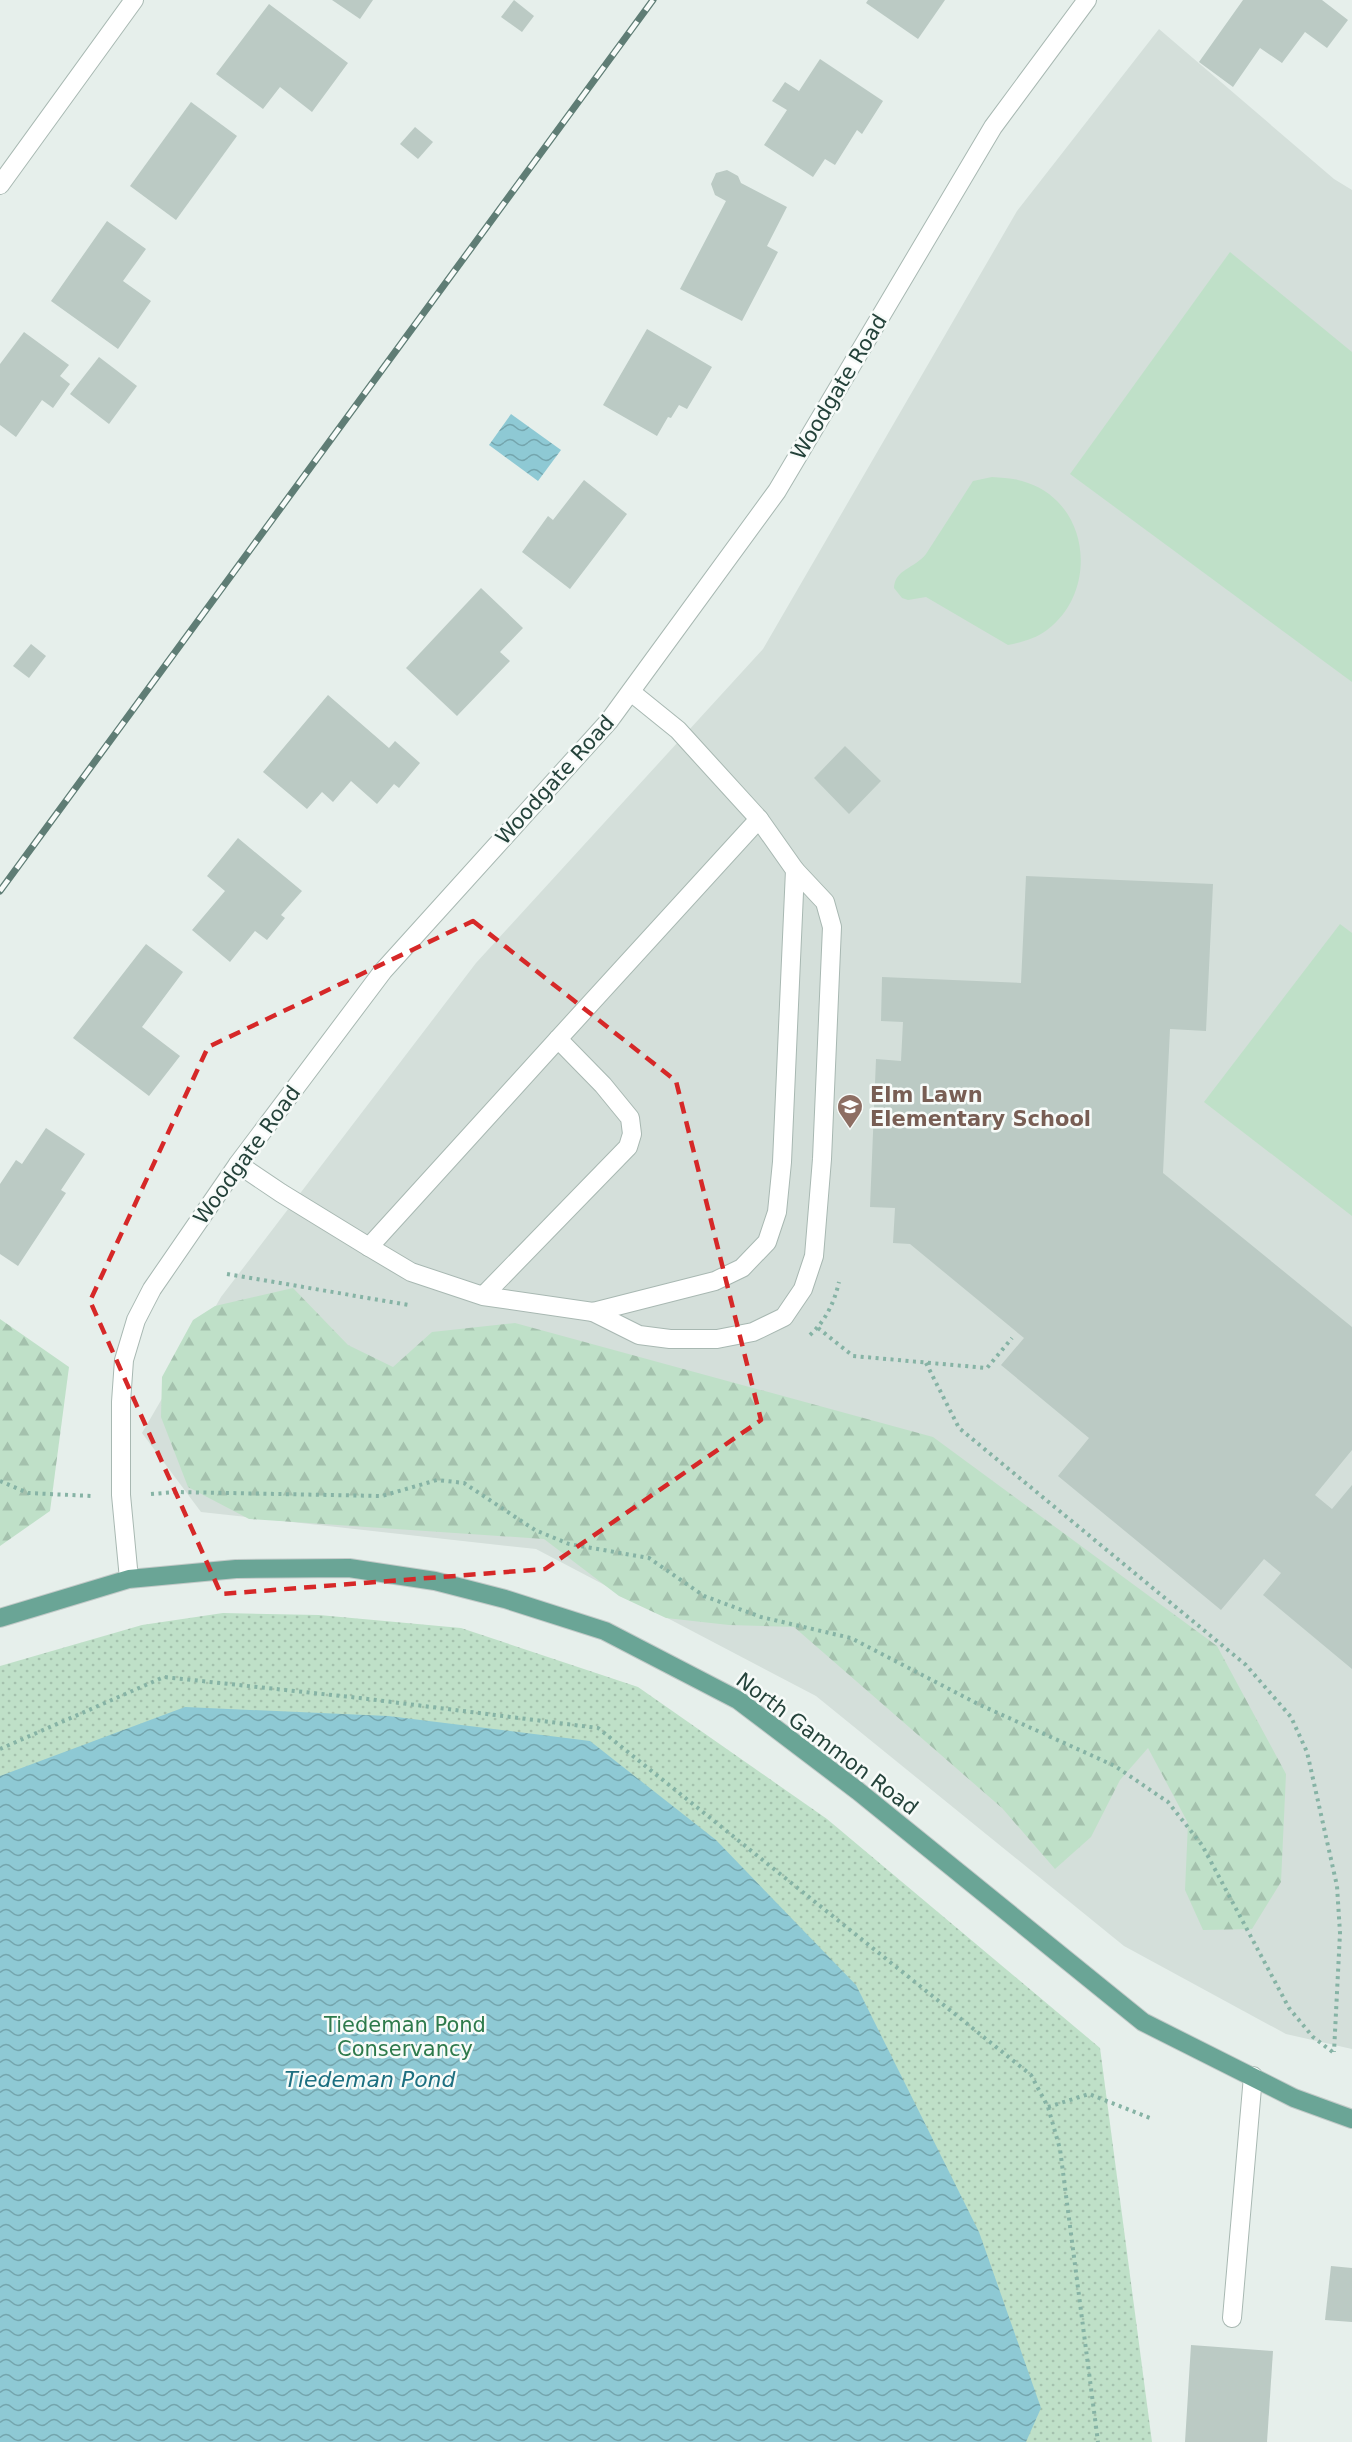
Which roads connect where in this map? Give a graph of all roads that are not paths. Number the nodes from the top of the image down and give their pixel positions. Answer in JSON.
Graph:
{"nodes":[{"id":1,"x":134,"y":0,"type":"edge"},
{"id":2,"x":1087,"y":0,"type":"edge"},
{"id":3,"x":0,"y":185,"type":"edge"},
{"id":4,"x":631,"y":692,"type":"junction"},
{"id":5,"x":759,"y":819,"type":"junction"},
{"id":6,"x":795,"y":870,"type":"junction"},
{"id":7,"x":558,"y":1039,"type":"junction"},
{"id":8,"x":238,"y":1164,"type":"junction"},
{"id":9,"x":369,"y":1247,"type":"junction"},
{"id":10,"x":483,"y":1296,"type":"junction"},
{"id":11,"x":593,"y":1312,"type":"junction"},
{"id":12,"x":129,"y":1579,"type":"junction"},
{"id":13,"x":0,"y":1618,"type":"edge"},
{"id":14,"x":1252,"y":2076,"type":"junction"},
{"id":15,"x":1352,"y":2119,"type":"edge"},
{"id":16,"x":1232,"y":2318,"type":"dead end"}],
"edges":[{"from":1,"to":3,"type":"street"},
{"from":2,"to":4,"type":"street","name":"Woodgate Road"},
{"from":4,"to":5,"type":"street"},
{"from":4,"to":8,"type":"street","name":"Woodgate Road"},
{"from":5,"to":6,"type":"street"},
{"from":5,"to":7,"type":"street"},
{"from":6,"to":11,"type":"street"},
{"from":6,"to":11,"type":"street"},
{"from":7,"to":9,"type":"street"},
{"from":7,"to":10,"type":"street"},
{"from":8,"to":9,"type":"street"},
{"from":8,"to":12,"type":"street","name":"Woodgate Road"},
{"from":9,"to":10,"type":"street"},
{"from":10,"to":11,"type":"street"},
{"from":12,"to":13,"type":"main road","name":"North Gammon Road"},
{"from":12,"to":14,"type":"main road","name":"North Gammon Road"},
{"from":14,"to":15,"type":"main road","name":"North Gammon Road"},
{"from":14,"to":16,"type":"street"}]}
